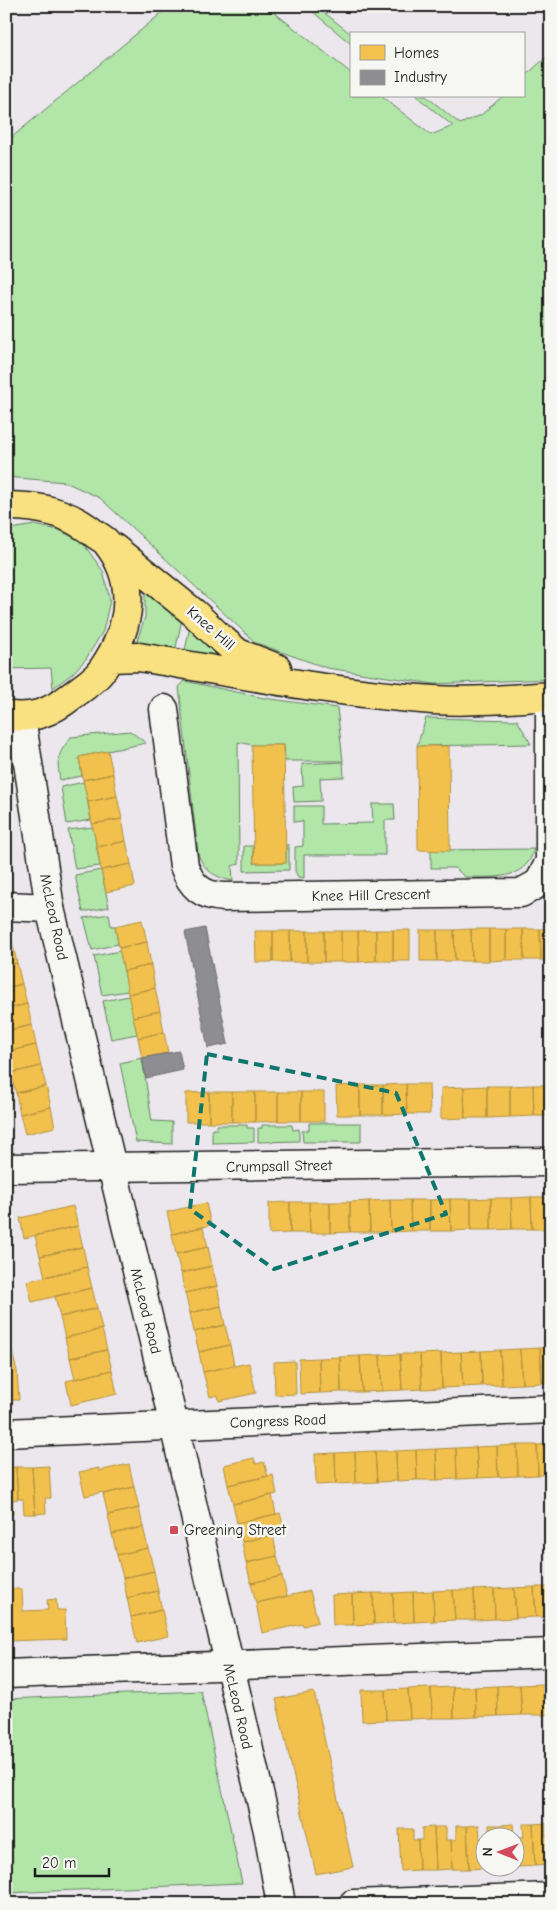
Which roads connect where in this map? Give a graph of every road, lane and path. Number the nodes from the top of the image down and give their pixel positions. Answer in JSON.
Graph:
{"nodes":[{"id":1,"x":6,"y":506,"type":"edge"},
{"id":2,"x":107,"y":542,"type":"junction"},
{"id":3,"x":110,"y":658,"type":"junction"},
{"id":4,"x":330,"y":688,"type":"junction"},
{"id":5,"x":550,"y":696,"type":"edge"},
{"id":6,"x":164,"y":709,"type":"dead end"},
{"id":7,"x":14,"y":716,"type":"edge"},
{"id":8,"x":6,"y":906,"type":"edge"},
{"id":9,"x":50,"y":908,"type":"junction"},
{"id":10,"x":551,"y":1162,"type":"edge"},
{"id":11,"x":111,"y":1167,"type":"junction"},
{"id":12,"x":6,"y":1168,"type":"edge"},
{"id":13,"x":551,"y":1409,"type":"edge"},
{"id":14,"x":174,"y":1426,"type":"junction"},
{"id":15,"x":6,"y":1433,"type":"edge"},
{"id":16,"x":551,"y":1653,"type":"edge"},
{"id":17,"x":229,"y":1666,"type":"junction"},
{"id":18,"x":6,"y":1674,"type":"edge"},
{"id":19,"x":551,"y":1897,"type":"edge"},
{"id":20,"x":281,"y":1904,"type":"edge"},
{"id":21,"x":353,"y":1904,"type":"edge"}],
"edges":[{"from":1,"to":2,"type":"main road","name":"Knee Hill"},
{"from":2,"to":3,"type":"main road","name":"Knee Hill"},
{"from":2,"to":4,"type":"main road","name":"Knee Hill"},
{"from":3,"to":4,"type":"main road","name":"Knee Hill"},
{"from":3,"to":7,"type":"main road","name":"Knee Hill"},
{"from":4,"to":5,"type":"main road","name":"Knee Hill"},
{"from":5,"to":6,"type":"street","name":"Knee Hill Crescent"},
{"from":7,"to":9,"type":"street","name":"McLeod Road"},
{"from":8,"to":9,"type":"street"},
{"from":9,"to":11,"type":"street","name":"McLeod Road"},
{"from":10,"to":11,"type":"street","name":"Crumpsall Street"},
{"from":11,"to":12,"type":"street","name":"Crumpsall Street"},
{"from":11,"to":14,"type":"street","name":"McLeod Road"},
{"from":13,"to":14,"type":"street","name":"Congress Road"},
{"from":14,"to":15,"type":"street","name":"Congress Road"},
{"from":14,"to":17,"type":"street","name":"McLeod Road"},
{"from":16,"to":17,"type":"street"},
{"from":17,"to":18,"type":"street"},
{"from":17,"to":20,"type":"street","name":"McLeod Road"},
{"from":19,"to":21,"type":"street"}]}
